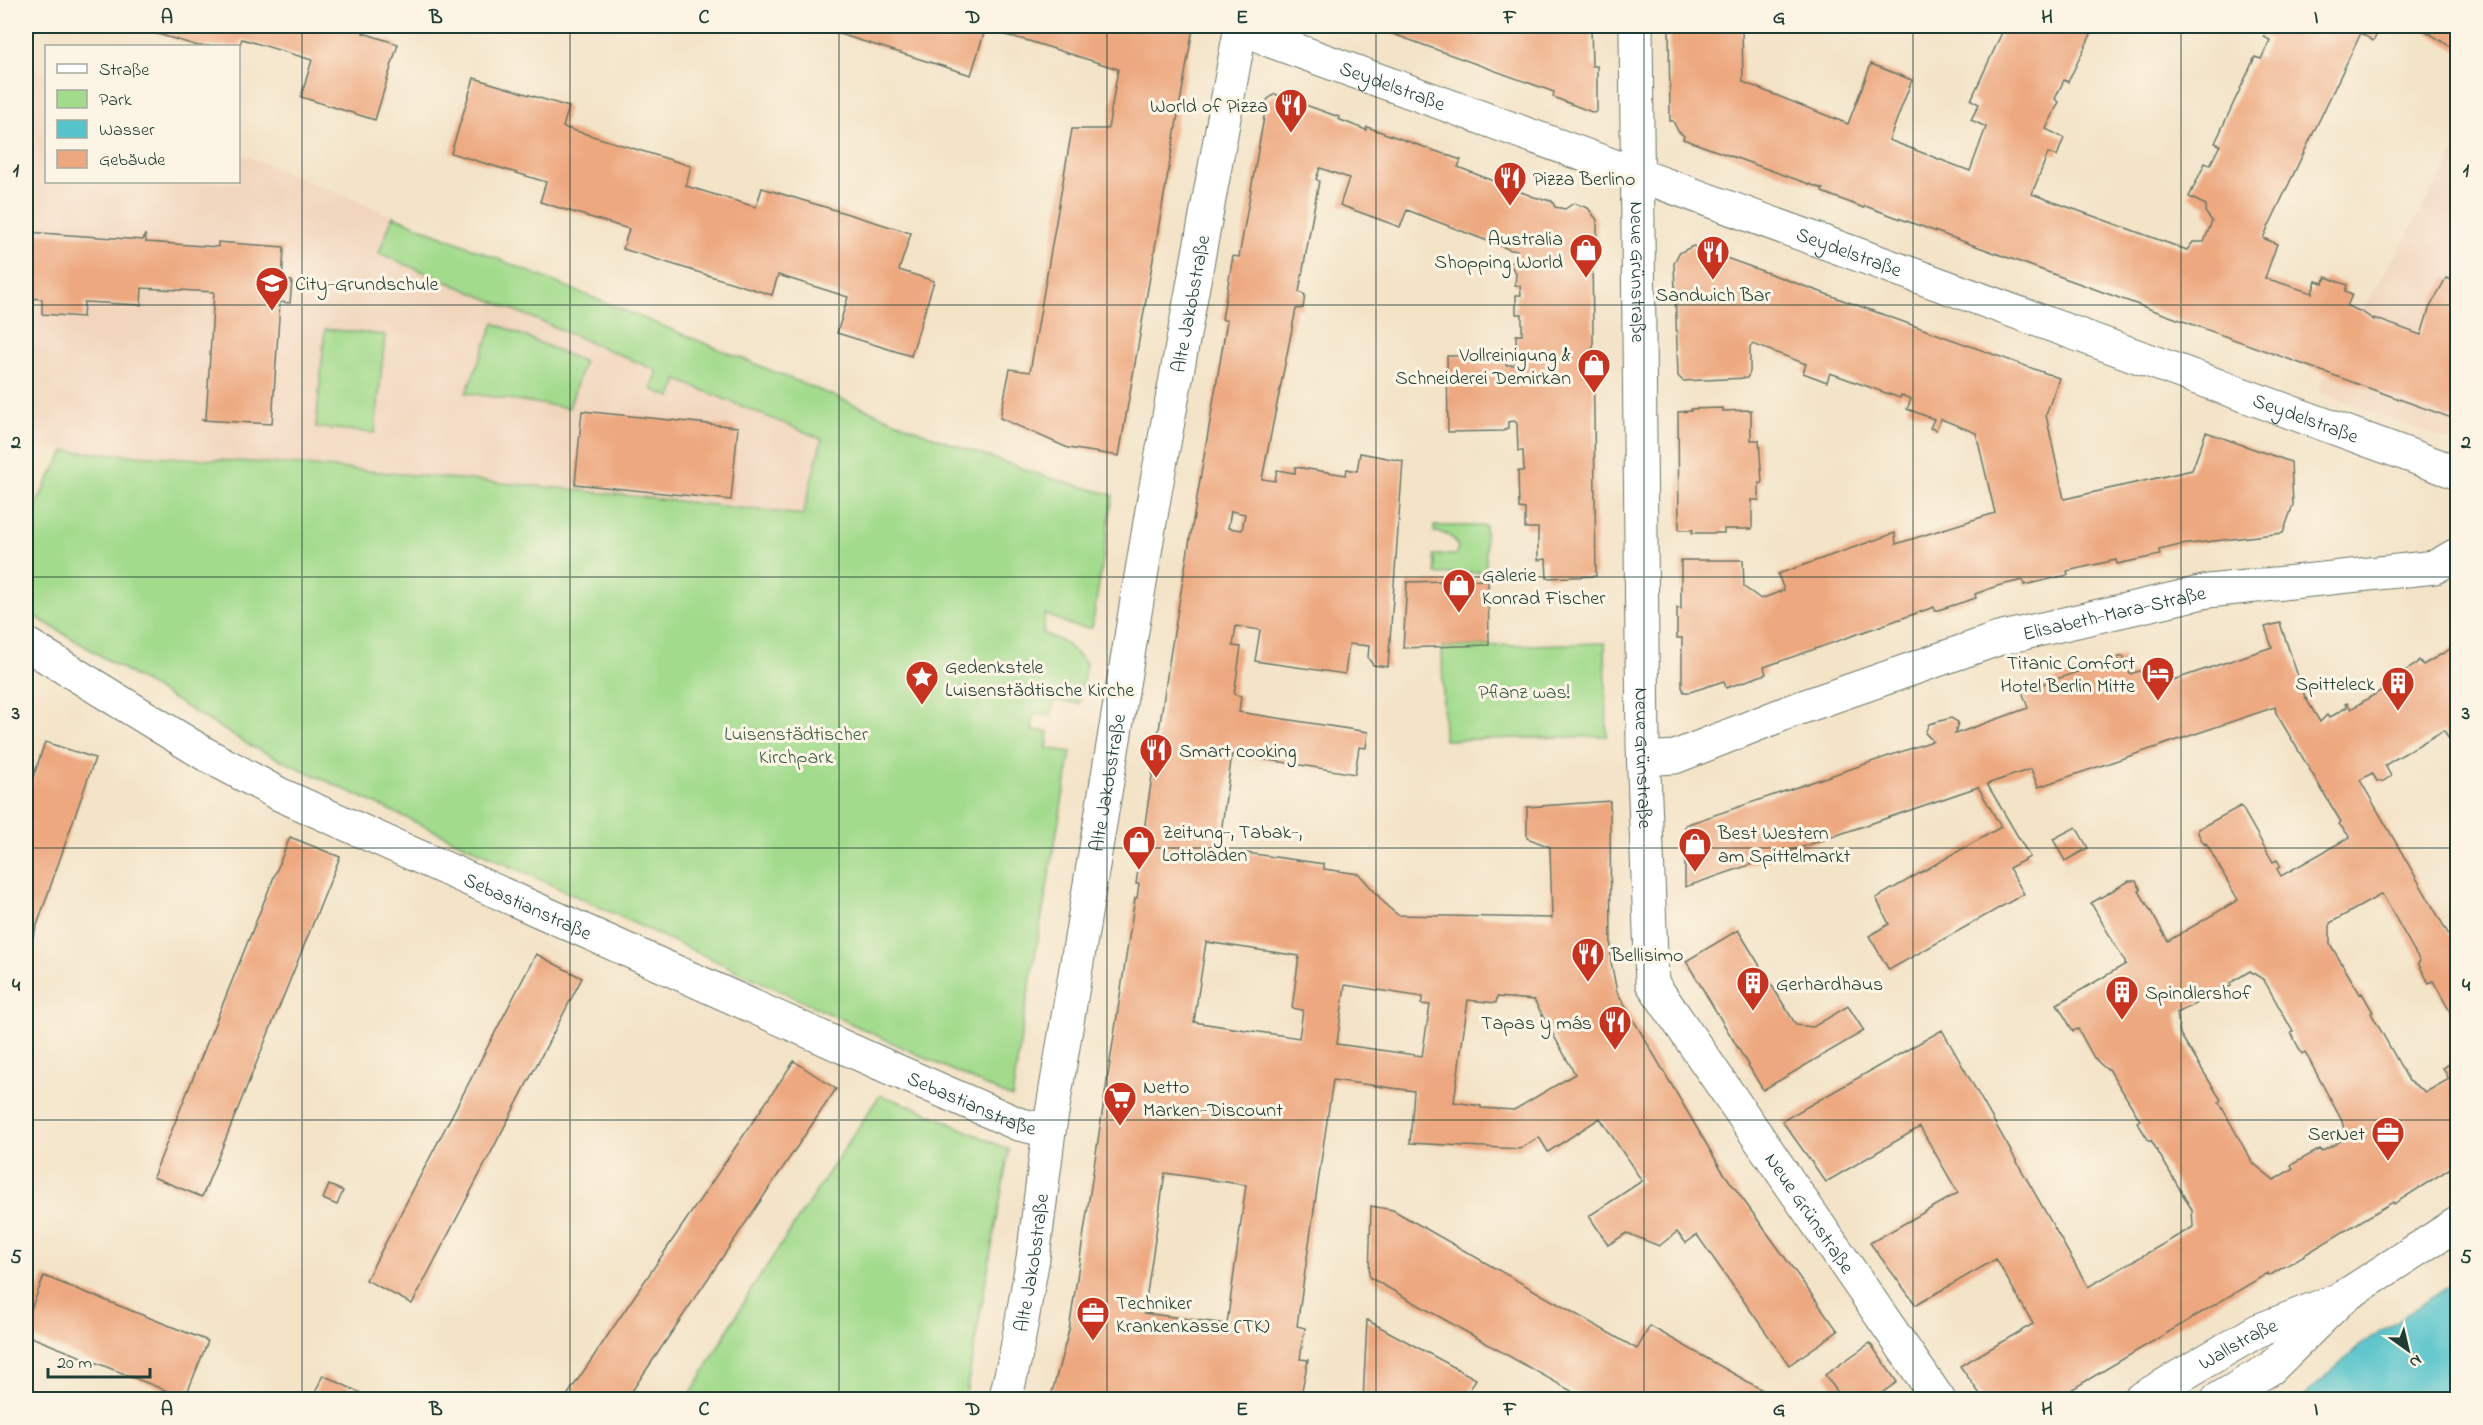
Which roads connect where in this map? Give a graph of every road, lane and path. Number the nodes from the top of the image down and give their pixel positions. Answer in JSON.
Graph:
{"nodes":[{"id":1,"x":1241,"y":26,"type":"edge"},
{"id":2,"x":1635,"y":26,"type":"edge"},
{"id":3,"x":1637,"y":174,"type":"junction"},
{"id":4,"x":2457,"y":473,"type":"edge"},
{"id":5,"x":2457,"y":554,"type":"edge"},
{"id":6,"x":26,"y":644,"type":"edge"},
{"id":7,"x":1644,"y":759,"type":"junction"},
{"id":8,"x":1049,"y":1131,"type":"junction"},
{"id":9,"x":2457,"y":1223,"type":"edge"},
{"id":10,"x":2342,"y":1298,"type":"junction"},
{"id":11,"x":1005,"y":1400,"type":"edge"},
{"id":12,"x":1939,"y":1400,"type":"edge"},
{"id":13,"x":2139,"y":1400,"type":"edge"},
{"id":14,"x":2217,"y":1400,"type":"edge"}],
"edges":[{"from":1,"to":3,"type":"street","name":"Seydelstraße"},
{"from":1,"to":8,"type":"street","name":"Alte Jakobstraße"},
{"from":2,"to":3,"type":"street","name":"Neue Grünstraße"},
{"from":3,"to":4,"type":"street","name":"Seydelstraße"},
{"from":3,"to":7,"type":"street","name":"Neue Grünstraße"},
{"from":5,"to":7,"type":"street","name":"Elisabeth-Mara-Straße"},
{"from":6,"to":8,"type":"street","name":"Sebastianstraße"},
{"from":7,"to":12,"type":"street","name":"Neue Grünstraße"},
{"from":8,"to":11,"type":"street","name":"Alte Jakobstraße"},
{"from":9,"to":10,"type":"street","name":"Wallstraße"},
{"from":10,"to":13,"type":"street","name":"Wallstraße"},
{"from":10,"to":14,"type":"street","name":"Wallstraße"}]}
